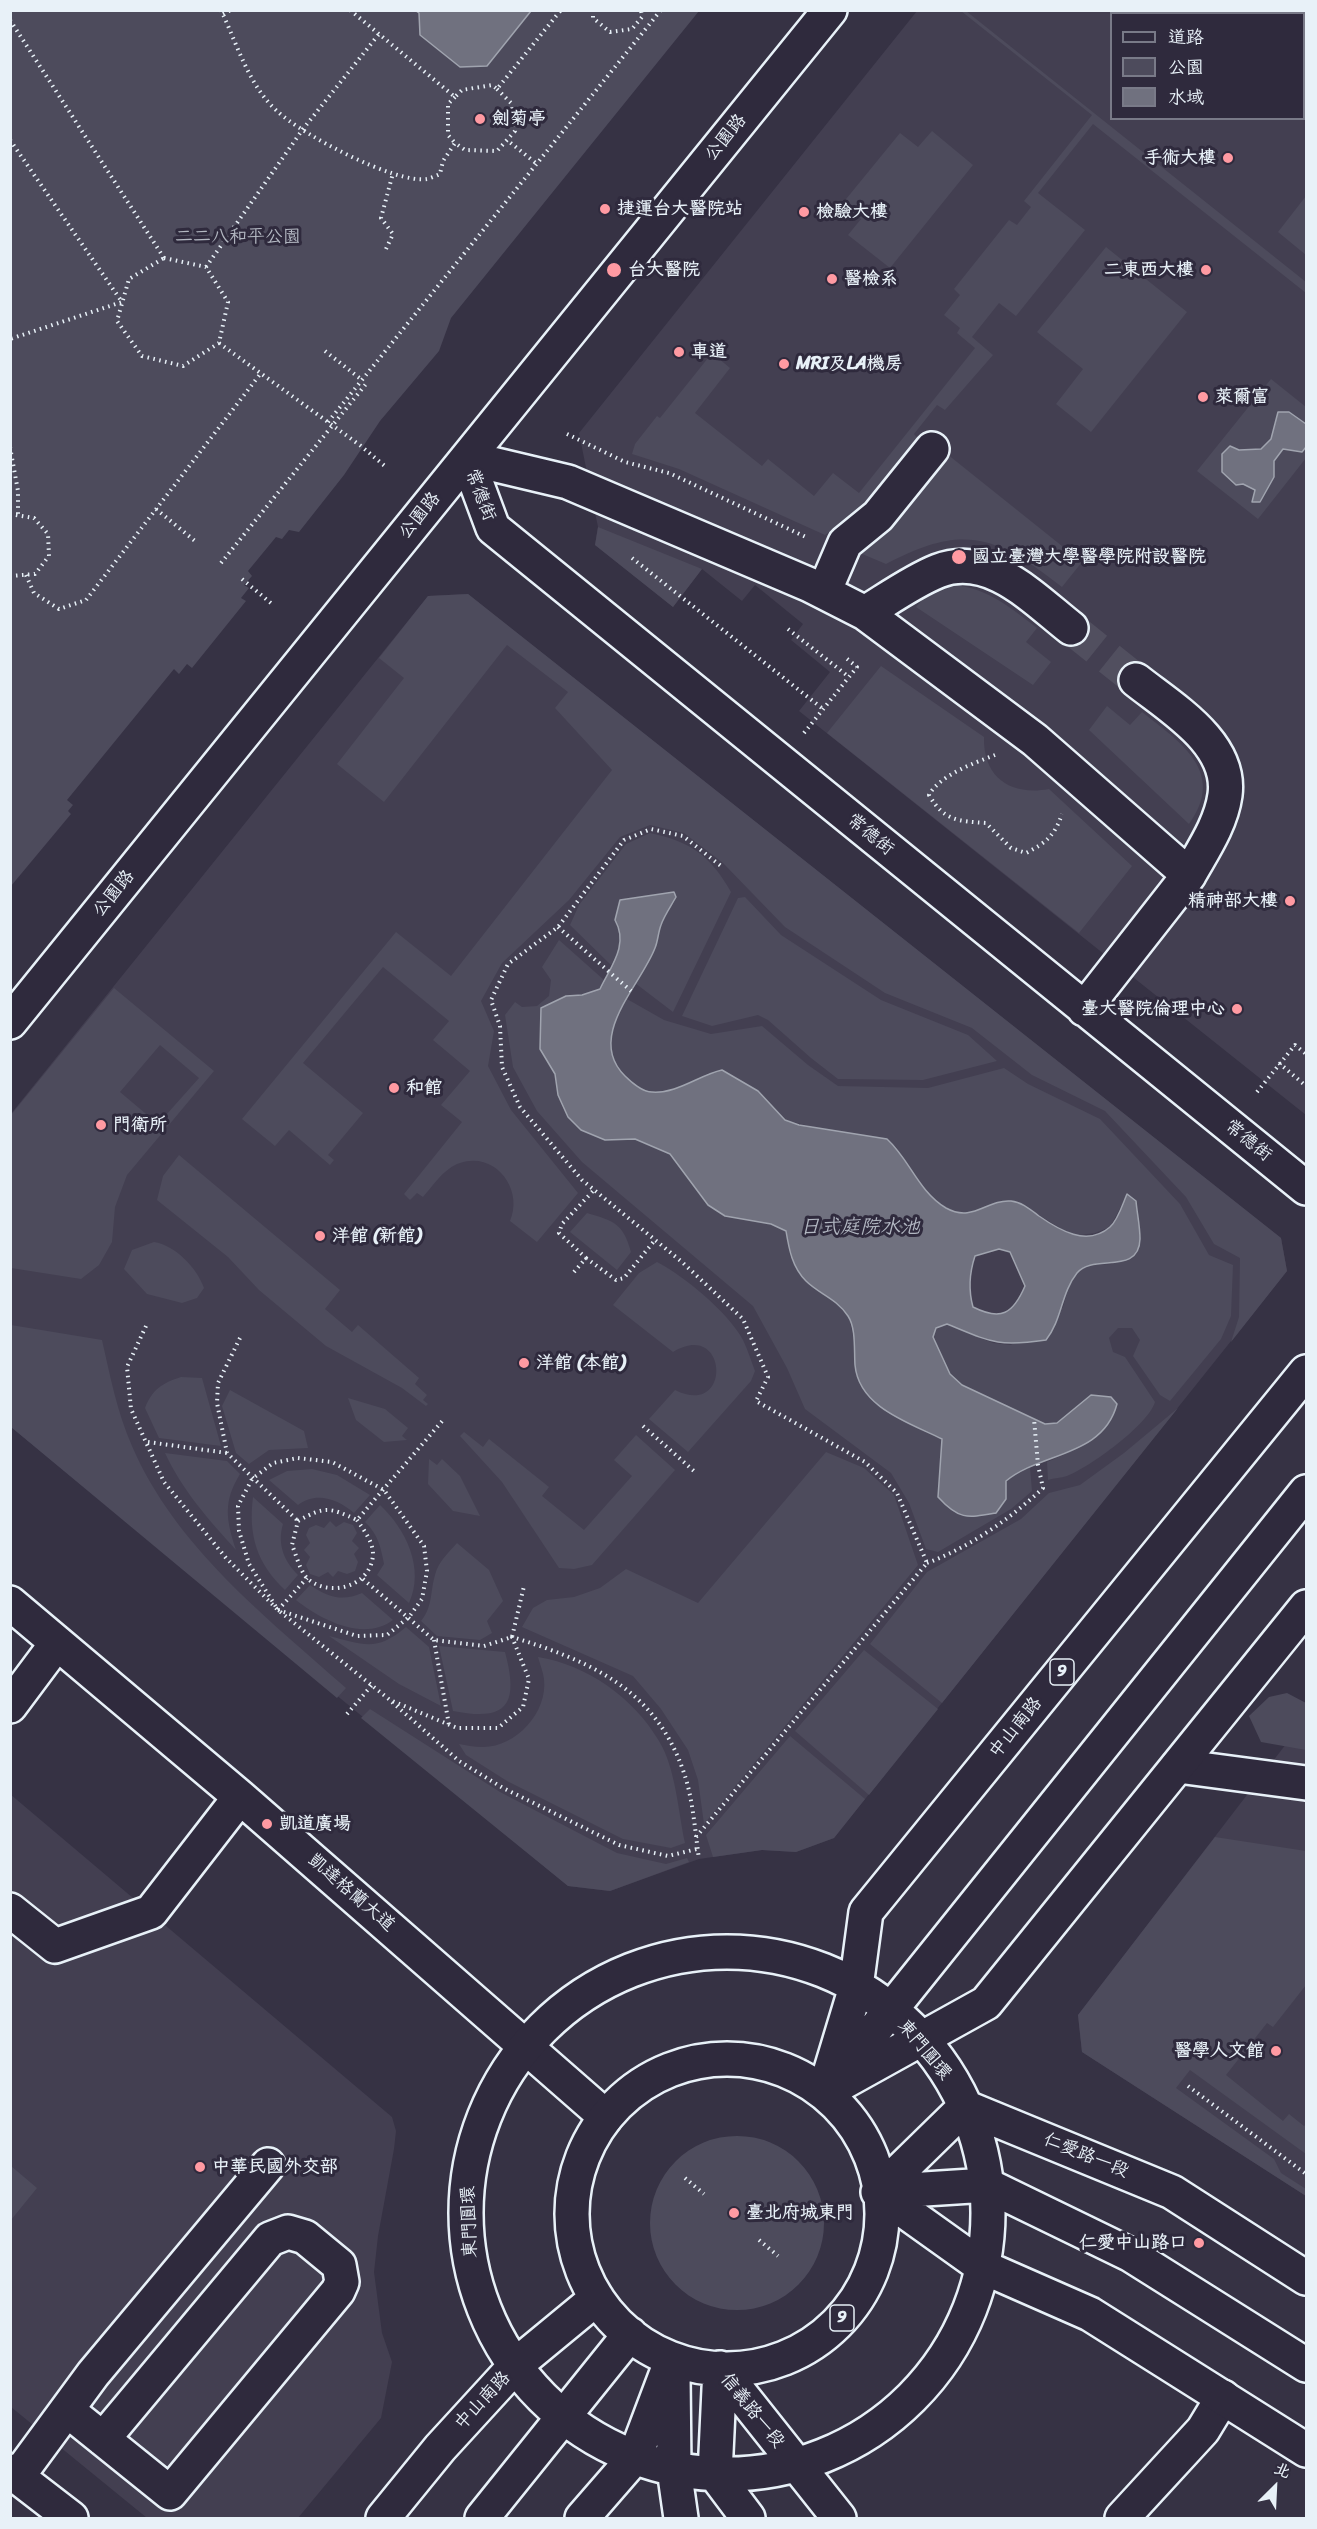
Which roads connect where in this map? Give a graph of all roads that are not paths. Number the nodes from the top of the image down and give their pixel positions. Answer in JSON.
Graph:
{"nodes":[{"id":1,"x":830,"y":10,"type":"edge"},
{"id":2,"x":932,"y":449,"type":"dead end"},
{"id":3,"x":466,"y":458,"type":"junction"},
{"id":4,"x":824,"y":592,"type":"junction"},
{"id":5,"x":865,"y":613,"type":"junction"},
{"id":6,"x":1071,"y":628,"type":"tunnel mouth"},
{"id":7,"x":1136,"y":680,"type":"tunnel mouth"},
{"id":8,"x":1189,"y":875,"type":"junction"},
{"id":9,"x":1084,"y":1009,"type":"junction"},
{"id":10,"x":10,"y":1022,"type":"edge"},
{"id":11,"x":1306,"y":1188,"type":"edge"},
{"id":12,"x":1306,"y":1372,"type":"edge"},
{"id":13,"x":1306,"y":1492,"type":"edge"},
{"id":14,"x":10,"y":1603,"type":"edge"},
{"id":15,"x":1306,"y":1607,"type":"edge"},
{"id":16,"x":57,"y":1642,"type":"junction"},
{"id":17,"x":10,"y":1706,"type":"edge"},
{"id":18,"x":1178,"y":1766,"type":"junction"},
{"id":19,"x":1306,"y":1783,"type":"edge"},
{"id":20,"x":240,"y":1797,"type":"junction"},
{"id":21,"x":10,"y":1910,"type":"edge"},
{"id":22,"x":856,"y":1988,"type":"junction"},
{"id":23,"x":890,"y":2010,"type":"junction"},
{"id":24,"x":920,"y":2039,"type":"junction"},
{"id":25,"x":526,"y":2045,"type":"junction"},
{"id":26,"x":824,"y":2093,"type":"junction"},
{"id":27,"x":965,"y":2107,"type":"junction"},
{"id":28,"x":606,"y":2117,"type":"junction"},
{"id":29,"x":268,"y":2165,"type":"dead end"},
{"id":30,"x":987,"y":2185,"type":"junction"},
{"id":31,"x":878,"y":2192,"type":"junction"},
{"id":32,"x":983,"y":2267,"type":"junction"},
{"id":33,"x":1306,"y":2278,"type":"edge"},
{"id":34,"x":597,"y":2298,"type":"junction"},
{"id":35,"x":630,"y":2334,"type":"junction"},
{"id":36,"x":672,"y":2359,"type":"junction"},
{"id":37,"x":517,"y":2364,"type":"junction"},
{"id":38,"x":1306,"y":2365,"type":"edge"},
{"id":39,"x":720,"y":2368,"type":"junction"},
{"id":40,"x":1223,"y":2397,"type":"junction"},
{"id":41,"x":67,"y":2410,"type":"junction"},
{"id":42,"x":564,"y":2416,"type":"junction"},
{"id":43,"x":103,"y":2439,"type":"junction"},
{"id":44,"x":1306,"y":2450,"type":"edge"},
{"id":45,"x":635,"y":2457,"type":"junction"},
{"id":46,"x":796,"y":2465,"type":"junction"},
{"id":47,"x":674,"y":2469,"type":"junction"},
{"id":48,"x":14,"y":2474,"type":"edge"},
{"id":49,"x":715,"y":2474,"type":"junction"},
{"id":50,"x":71,"y":2518,"type":"edge"},
{"id":51,"x":383,"y":2518,"type":"edge"},
{"id":52,"x":482,"y":2518,"type":"edge"},
{"id":53,"x":582,"y":2518,"type":"edge"},
{"id":54,"x":681,"y":2518,"type":"edge"},
{"id":55,"x":748,"y":2518,"type":"edge"},
{"id":56,"x":839,"y":2518,"type":"edge"},
{"id":57,"x":1122,"y":2518,"type":"edge"}],
"edges":[{"from":1,"to":3,"type":"main road","name":"公園路"},
{"from":2,"to":4,"type":"main road"},
{"from":3,"to":4,"type":"main road"},
{"from":3,"to":9,"type":"main road","name":"常德街"},
{"from":3,"to":10,"type":"main road","name":"公園路"},
{"from":4,"to":5,"type":"main road"},
{"from":5,"to":6,"type":"main road"},
{"from":5,"to":8,"type":"main road"},
{"from":7,"to":8,"type":"main road"},
{"from":8,"to":9,"type":"main road"},
{"from":9,"to":11,"type":"main road","name":"常德街"},
{"from":12,"to":22,"type":"main road","name":"中山南路","number":"9"},
{"from":13,"to":23,"type":"main road"},
{"from":14,"to":16,"type":"main road","name":"凱達格蘭大道"},
{"from":15,"to":18,"type":"main road"},
{"from":16,"to":17,"type":"main road"},
{"from":16,"to":20,"type":"main road","name":"凱達格蘭大道"},
{"from":18,"to":19,"type":"main road"},
{"from":18,"to":24,"type":"main road"},
{"from":20,"to":21,"type":"main road"},
{"from":20,"to":25,"type":"main road","name":"凱達格蘭大道"},
{"from":22,"to":23,"type":"main road","name":"東門圓環"},
{"from":22,"to":25,"type":"main road","name":"東門圓環"},
{"from":22,"to":26,"type":"main road","name":"中山南路","number":"9"},
{"from":23,"to":24,"type":"main road","name":"東門圓環"},
{"from":23,"to":26,"type":"main road"},
{"from":24,"to":26,"type":"main road"},
{"from":24,"to":27,"type":"main road","name":"東門圓環"},
{"from":25,"to":28,"type":"main road","name":"凱達格蘭大道"},
{"from":25,"to":37,"type":"main road","name":"東門圓環"},
{"from":26,"to":28,"type":"main road","number":"9"},
{"from":26,"to":31,"type":"main road","number":"9"},
{"from":27,"to":30,"type":"main road","name":"東門圓環"},
{"from":27,"to":31,"type":"main road"},
{"from":27,"to":33,"type":"main road","name":"仁愛路一段"},
{"from":28,"to":34,"type":"main road","number":"9"},
{"from":29,"to":41,"type":"main road"},
{"from":30,"to":31,"type":"main road"},
{"from":30,"to":32,"type":"main road","name":"東門圓環"},
{"from":30,"to":38,"type":"main road"},
{"from":31,"to":32,"type":"main road"},
{"from":31,"to":39,"type":"main road","number":"9"},
{"from":32,"to":40,"type":"main road"},
{"from":32,"to":46,"type":"main road","name":"東門圓環"},
{"from":34,"to":35,"type":"main road","number":"9"},
{"from":34,"to":37,"type":"main road","name":"中山南路"},
{"from":35,"to":36,"type":"main road","number":"9"},
{"from":35,"to":42,"type":"main road"},
{"from":36,"to":39,"type":"main road","number":"9"},
{"from":36,"to":45,"type":"main road"},
{"from":36,"to":47,"type":"main road"},
{"from":37,"to":42,"type":"main road","name":"東門圓環"},
{"from":37,"to":51,"type":"main road","name":"中山南路"},
{"from":39,"to":46,"type":"main road","name":"信義路一段"},
{"from":39,"to":49,"type":"main road","name":"信義路一段"},
{"from":40,"to":44,"type":"main road"},
{"from":40,"to":57,"type":"main road"},
{"from":41,"to":43,"type":"main road"},
{"from":41,"to":48,"type":"main road"},
{"from":42,"to":45,"type":"main road","name":"東門圓環"},
{"from":42,"to":52,"type":"main road"},
{"from":43,"to":43,"type":"main road"},
{"from":45,"to":47,"type":"main road","name":"東門圓環"},
{"from":45,"to":53,"type":"main road"},
{"from":46,"to":49,"type":"main road","name":"東門圓環"},
{"from":46,"to":56,"type":"main road","name":"信義路一段"},
{"from":47,"to":49,"type":"main road","name":"東門圓環"},
{"from":47,"to":54,"type":"main road"},
{"from":48,"to":50,"type":"main road"},
{"from":49,"to":55,"type":"main road"}]}
